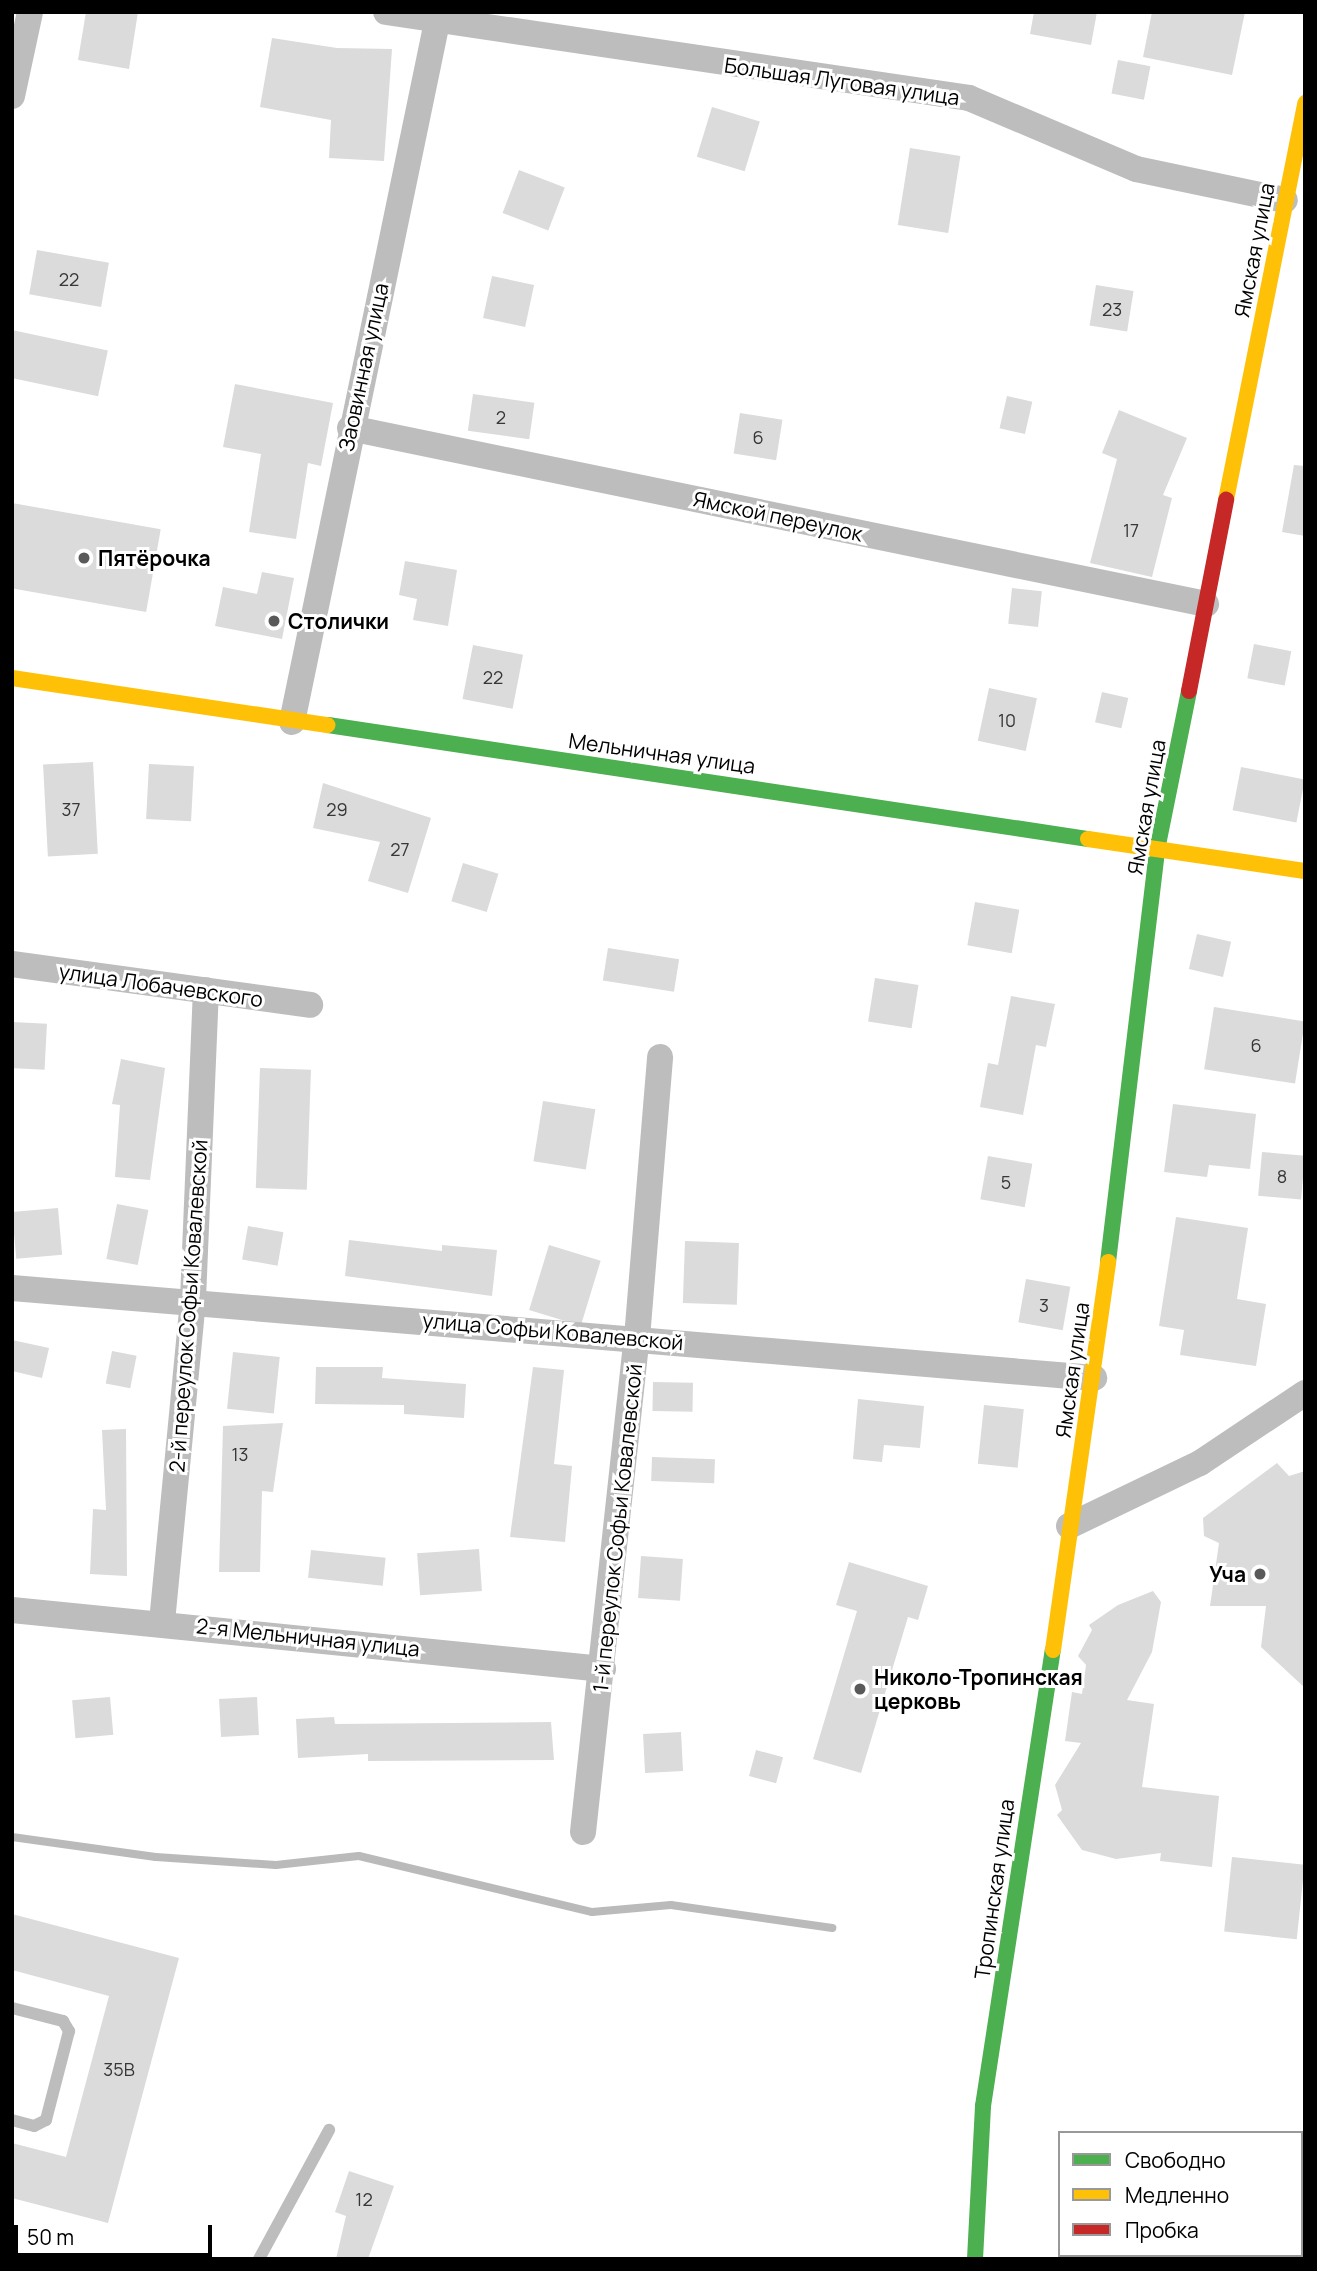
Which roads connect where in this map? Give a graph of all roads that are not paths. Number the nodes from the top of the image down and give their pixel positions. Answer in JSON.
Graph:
{"nodes":[{"id":1,"x":30,"y":12,"type":"edge"},
{"id":2,"x":386,"y":12,"type":"edge"},
{"id":3,"x":437,"y":18,"type":"edge"},
{"id":4,"x":12,"y":96,"type":"edge"},
{"id":5,"x":1305,"y":103,"type":"edge"},
{"id":6,"x":1285,"y":200,"type":"junction"},
{"id":7,"x":350,"y":428,"type":"junction"},
{"id":8,"x":1206,"y":604,"type":"junction"},
{"id":9,"x":12,"y":678,"type":"edge"},
{"id":10,"x":292,"y":722,"type":"junction"},
{"id":11,"x":1158,"y":845,"type":"junction"},
{"id":12,"x":1305,"y":871,"type":"edge"},
{"id":13,"x":12,"y":964,"type":"edge"},
{"id":14,"x":206,"y":990,"type":"junction"},
{"id":15,"x":310,"y":1005,"type":"dead end"},
{"id":16,"x":660,"y":1057,"type":"dead end"},
{"id":17,"x":12,"y":1288,"type":"edge"},
{"id":18,"x":193,"y":1299,"type":"junction"},
{"id":19,"x":637,"y":1338,"type":"junction"},
{"id":20,"x":1094,"y":1378,"type":"junction"},
{"id":21,"x":1304,"y":1394,"type":"edge"},
{"id":22,"x":1069,"y":1526,"type":"junction"},
{"id":23,"x":12,"y":1610,"type":"edge"},
{"id":24,"x":162,"y":1622,"type":"junction"},
{"id":25,"x":603,"y":1669,"type":"junction"},
{"id":26,"x":583,"y":1832,"type":"dead end"},
{"id":27,"x":12,"y":2008,"type":"edge"},
{"id":28,"x":12,"y":2120,"type":"edge"},
{"id":29,"x":329,"y":2130,"type":"dead end"},
{"id":30,"x":258,"y":2259,"type":"edge"},
{"id":31,"x":975,"y":2259,"type":"edge"}],
"edges":[{"from":1,"to":4,"type":"street"},
{"from":2,"to":3,"type":"street","name":"Большая Луговая улица"},
{"from":3,"to":6,"type":"street","name":"Большая Луговая улица"},
{"from":3,"to":7,"type":"street","name":"Заовинная улица"},
{"from":5,"to":6,"type":"street","name":"Ямская улица"},
{"from":6,"to":8,"type":"street","name":"Ямская улица"},
{"from":7,"to":8,"type":"street","name":"Ямской переулок"},
{"from":7,"to":10,"type":"street","name":"Заовинная улица"},
{"from":8,"to":11,"type":"street","name":"Ямская улица"},
{"from":9,"to":10,"type":"street","name":"Мельничная улица"},
{"from":10,"to":11,"type":"street","name":"Мельничная улица"},
{"from":11,"to":12,"type":"street","name":"Мельничная улица"},
{"from":11,"to":20,"type":"street","name":"Ямская улица"},
{"from":13,"to":14,"type":"street","name":"улица Лобачевского"},
{"from":14,"to":15,"type":"street","name":"улица Лобачевского"},
{"from":14,"to":18,"type":"street","name":"2-й переулок Софьи Ковалевской"},
{"from":16,"to":19,"type":"street","name":"1-й переулок Софьи Ковалевской"},
{"from":17,"to":18,"type":"street","name":"улица Софьи Ковалевской"},
{"from":18,"to":19,"type":"street","name":"улица Софьи Ковалевской"},
{"from":18,"to":24,"type":"street","name":"2-й переулок Софьи Ковалевской"},
{"from":19,"to":20,"type":"street","name":"улица Софьи Ковалевской"},
{"from":19,"to":25,"type":"street","name":"1-й переулок Софьи Ковалевской"},
{"from":20,"to":22,"type":"street","name":"Ямская улица"},
{"from":21,"to":22,"type":"street"},
{"from":22,"to":31,"type":"street","name":"Тропинская улица"},
{"from":23,"to":24,"type":"street","name":"2-я Мельничная улица"},
{"from":24,"to":25,"type":"street","name":"2-я Мельничная улица"},
{"from":25,"to":26,"type":"street","name":"1-й переулок Софьи Ковалевской"},
{"from":27,"to":28,"type":"lane"},
{"from":29,"to":30,"type":"lane"}]}
